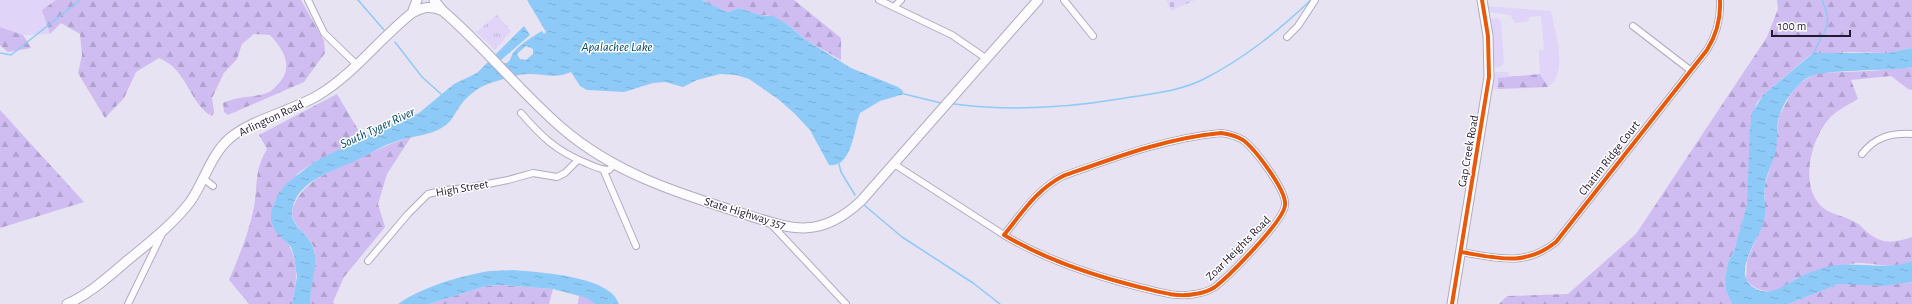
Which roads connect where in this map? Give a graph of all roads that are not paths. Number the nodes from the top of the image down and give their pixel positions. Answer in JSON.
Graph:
{"nodes":[{"id":1,"x":308,"y":0,"type":"edge"},
{"id":2,"x":417,"y":0,"type":"edge"},
{"id":3,"x":879,"y":0,"type":"edge"},
{"id":4,"x":901,"y":0,"type":"edge"},
{"id":5,"x":1038,"y":0,"type":"edge"},
{"id":6,"x":1064,"y":0,"type":"edge"},
{"id":7,"x":1315,"y":0,"type":"edge"},
{"id":8,"x":1482,"y":0,"type":"edge"},
{"id":9,"x":1720,"y":0,"type":"edge"},
{"id":10,"x":432,"y":4,"type":"edge"},
{"id":11,"x":894,"y":7,"type":"junction"},
{"id":12,"x":412,"y":13,"type":"junction"},
{"id":13,"x":1633,"y":26,"type":"dead end"},
{"id":14,"x":1093,"y":36,"type":"dead end"},
{"id":15,"x":1287,"y":37,"type":"dead end"},
{"id":16,"x":987,"y":59,"type":"junction"},
{"id":17,"x":357,"y":64,"type":"junction"},
{"id":18,"x":1690,"y":70,"type":"junction"},
{"id":19,"x":521,"y":113,"type":"dead end"},
{"id":20,"x":1912,"y":134,"type":"edge"},
{"id":21,"x":1862,"y":154,"type":"dead end"},
{"id":22,"x":578,"y":160,"type":"junction"},
{"id":23,"x":894,"y":164,"type":"junction"},
{"id":24,"x":614,"y":165,"type":"junction"},
{"id":25,"x":603,"y":169,"type":"junction"},
{"id":26,"x":204,"y":179,"type":"junction"},
{"id":27,"x":213,"y":186,"type":"dead end"},
{"id":28,"x":769,"y":222,"type":"junction"},
{"id":29,"x":784,"y":226,"type":"junction"},
{"id":30,"x":164,"y":229,"type":"junction"},
{"id":31,"x":1004,"y":235,"type":"junction"},
{"id":32,"x":781,"y":236,"type":"junction"},
{"id":33,"x":636,"y":246,"type":"dead end"},
{"id":34,"x":1461,"y":252,"type":"junction"},
{"id":35,"x":368,"y":261,"type":"dead end"},
{"id":36,"x":67,"y":304,"type":"edge"},
{"id":37,"x":128,"y":304,"type":"edge"},
{"id":38,"x":846,"y":304,"type":"edge"},
{"id":39,"x":1452,"y":304,"type":"edge"}],
"edges":[{"from":1,"to":17,"type":"street"},
{"from":2,"to":12,"type":"main road"},
{"from":3,"to":11,"type":"street"},
{"from":4,"to":11,"type":"street"},
{"from":5,"to":16,"type":"main road","name":"State Highway 357"},
{"from":6,"to":14,"type":"street"},
{"from":7,"to":15,"type":"street"},
{"from":8,"to":34,"type":"main road","name":"Gap Creek Road"},
{"from":9,"to":18,"type":"street","name":"Chatim Ridge Court"},
{"from":10,"to":12,"type":"main road","name":"Arlington Road"},
{"from":10,"to":24,"type":"main road","name":"State Highway 357"},
{"from":11,"to":16,"type":"street"},
{"from":12,"to":17,"type":"main road","name":"Arlington Road"},
{"from":13,"to":18,"type":"street"},
{"from":16,"to":23,"type":"main road","name":"State Highway 357"},
{"from":17,"to":26,"type":"main road","name":"Arlington Road"},
{"from":18,"to":34,"type":"street","name":"Chatim Ridge Court"},
{"from":19,"to":22,"type":"street"},
{"from":20,"to":21,"type":"street"},
{"from":22,"to":25,"type":"street"},
{"from":22,"to":35,"type":"street","name":"High Street"},
{"from":23,"to":29,"type":"main road","name":"State Highway 357"},
{"from":23,"to":31,"type":"street","name":"Zoar Heights Road"},
{"from":24,"to":25,"type":"street"},
{"from":24,"to":28,"type":"main road","name":"State Highway 357"},
{"from":25,"to":33,"type":"street"},
{"from":26,"to":27,"type":"street"},
{"from":26,"to":30,"type":"main road","name":"Arlington Road"},
{"from":28,"to":29,"type":"main road","name":"State Highway 357"},
{"from":28,"to":32,"type":"street"},
{"from":29,"to":32,"type":"street"},
{"from":30,"to":36,"type":"main road","name":"Arlington Road"},
{"from":30,"to":37,"type":"street"},
{"from":31,"to":31,"type":"street","name":"Zoar Heights Road"},
{"from":32,"to":38,"type":"street"},
{"from":34,"to":39,"type":"main road","name":"Gap Creek Road"}]}
